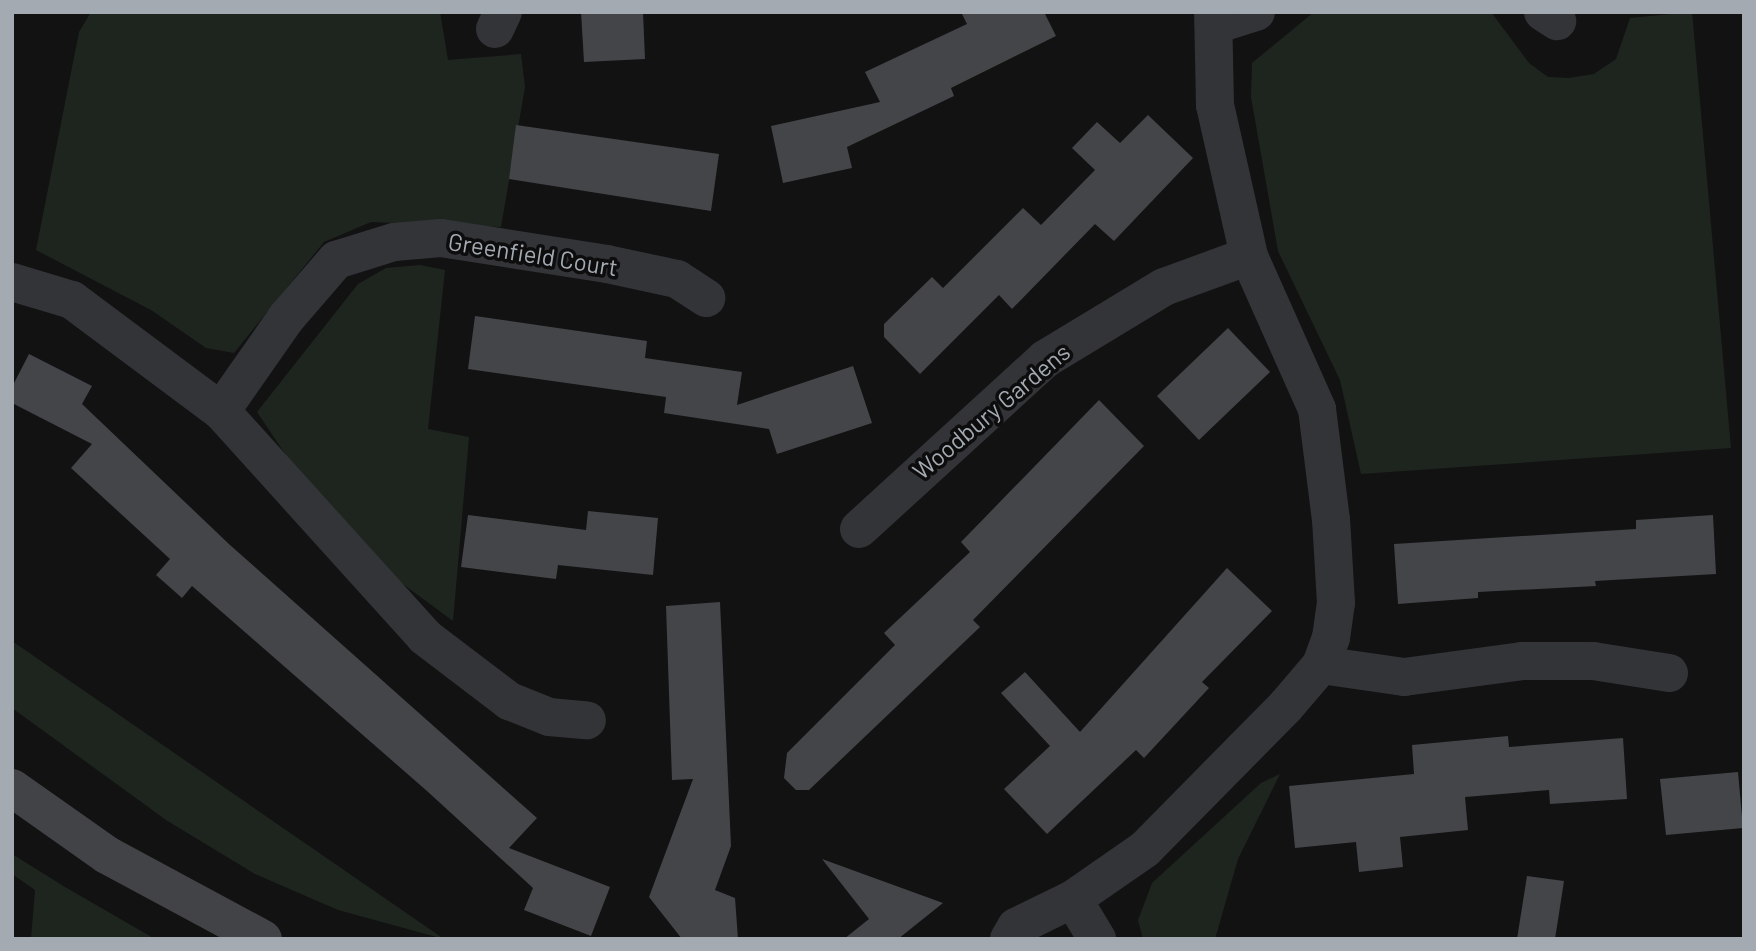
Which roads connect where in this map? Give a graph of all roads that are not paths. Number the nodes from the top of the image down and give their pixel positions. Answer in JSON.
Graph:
{"nodes":[{"id":1,"x":1256,"y":12,"type":"edge"},
{"id":2,"x":1214,"y":19,"type":"edge"},
{"id":3,"x":1249,"y":256,"type":"junction"},
{"id":4,"x":12,"y":282,"type":"edge"},
{"id":5,"x":706,"y":298,"type":"dead end"},
{"id":6,"x":221,"y":411,"type":"junction"},
{"id":7,"x":859,"y":529,"type":"dead end"},
{"id":8,"x":1321,"y":665,"type":"junction"},
{"id":9,"x":1669,"y":673,"type":"dead end"},
{"id":10,"x":587,"y":720,"type":"dead end"},
{"id":11,"x":12,"y":789,"type":"edge"},
{"id":12,"x":1073,"y":899,"type":"junction"},
{"id":13,"x":263,"y":939,"type":"edge"},
{"id":14,"x":1009,"y":939,"type":"edge"},
{"id":15,"x":1097,"y":939,"type":"edge"}],
"edges":[{"from":1,"to":2,"type":"street"},
{"from":2,"to":3,"type":"street"},
{"from":3,"to":7,"type":"street","name":"Woodbury Gardens"},
{"from":3,"to":8,"type":"street"},
{"from":4,"to":6,"type":"street"},
{"from":5,"to":6,"type":"street","name":"Greenfield Court"},
{"from":6,"to":10,"type":"street"},
{"from":8,"to":9,"type":"street"},
{"from":8,"to":12,"type":"street"},
{"from":11,"to":13,"type":"street"},
{"from":12,"to":14,"type":"street"},
{"from":12,"to":15,"type":"street"}]}
